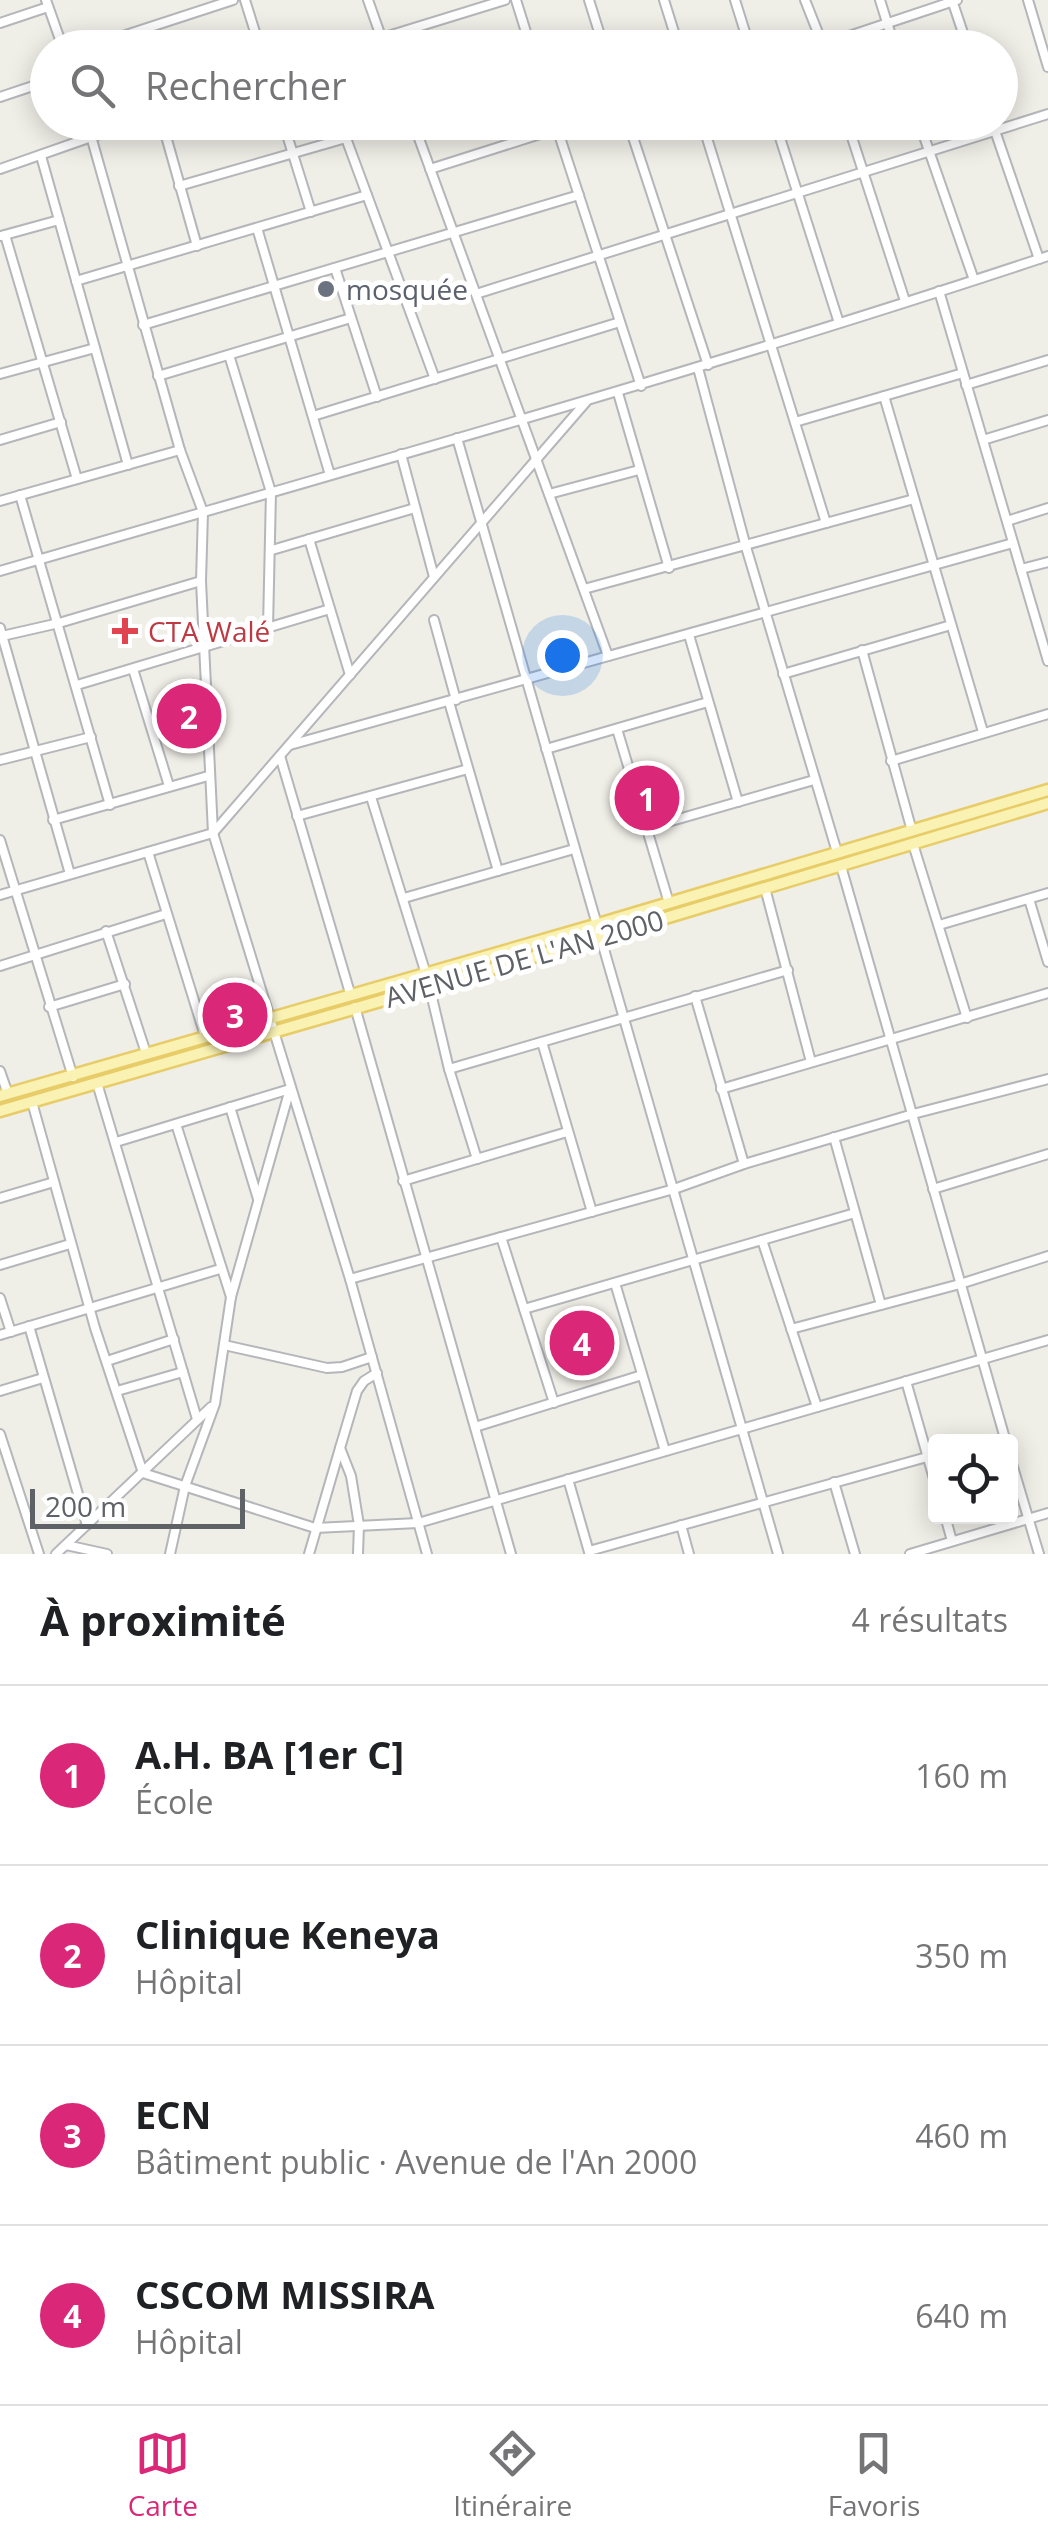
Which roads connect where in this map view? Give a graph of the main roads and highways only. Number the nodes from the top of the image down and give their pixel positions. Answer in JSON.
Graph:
{"nodes":[{"id":1,"x":1048,"y":790,"type":"edge"},
{"id":2,"x":1048,"y":803,"type":"edge"},
{"id":3,"x":427,"y":979,"type":"junction"},
{"id":4,"x":4,"y":1095,"type":"edge"},
{"id":5,"x":0,"y":1111,"type":"edge"}],
"edges":[{"from":1,"to":3,"type":"main road","name":"AVENUE DE L'AN 2000"},
{"from":2,"to":3,"type":"main road","name":"AVENUE DE L'AN 2000"},
{"from":3,"to":4,"type":"main road","name":"AVENUE DE L'AN 2000"},
{"from":3,"to":5,"type":"main road","name":"AVENUE DE L'AN 2000"}]}
